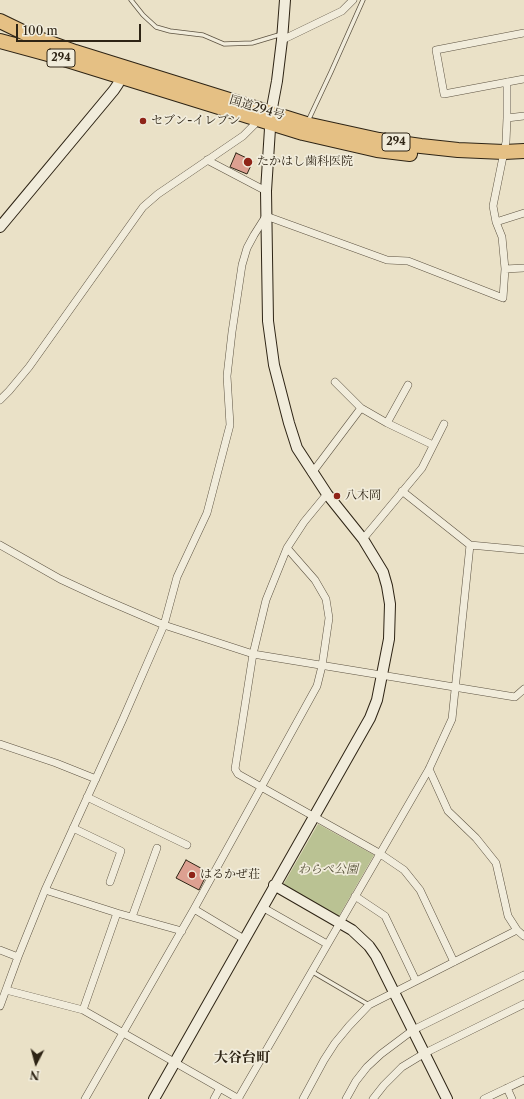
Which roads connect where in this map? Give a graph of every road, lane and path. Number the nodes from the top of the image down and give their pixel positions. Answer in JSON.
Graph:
{"nodes":[{"id":1,"x":131,"y":0,"type":"edge"},
{"id":2,"x":285,"y":0,"type":"edge"},
{"id":3,"x":353,"y":0,"type":"edge"},
{"id":4,"x":363,"y":0,"type":"edge"},
{"id":5,"x":0,"y":21,"type":"edge"},
{"id":6,"x":524,"y":33,"type":"edge"},
{"id":7,"x":283,"y":37,"type":"junction"},
{"id":8,"x":0,"y":41,"type":"edge"},
{"id":9,"x":124,"y":72,"type":"junction"},
{"id":10,"x":524,"y":79,"type":"edge"},
{"id":11,"x":507,"y":82,"type":"junction"},
{"id":12,"x":524,"y":116,"type":"edge"},
{"id":13,"x":271,"y":118,"type":"junction"},
{"id":14,"x":507,"y":118,"type":"junction"},
{"id":15,"x":257,"y":120,"type":"junction"},
{"id":16,"x":304,"y":129,"type":"junction"},
{"id":17,"x":524,"y":151,"type":"edge"},
{"id":18,"x":503,"y":156,"type":"junction"},
{"id":19,"x":207,"y":160,"type":"junction"},
{"id":20,"x":524,"y":160,"type":"edge"},
{"id":21,"x":266,"y":191,"type":"junction"},
{"id":22,"x":524,"y":213,"type":"edge"},
{"id":23,"x":266,"y":216,"type":"junction"},
{"id":24,"x":496,"y":222,"type":"junction"},
{"id":25,"x":0,"y":227,"type":"edge"},
{"id":26,"x":524,"y":268,"type":"edge"},
{"id":27,"x":505,"y":269,"type":"junction"},
{"id":28,"x":336,"y":382,"type":"dead end"},
{"id":29,"x":408,"y":385,"type":"dead end"},
{"id":30,"x":0,"y":400,"type":"edge"},
{"id":31,"x":361,"y":408,"type":"junction"},
{"id":32,"x":387,"y":423,"type":"junction"},
{"id":33,"x":444,"y":424,"type":"dead end"},
{"id":34,"x":433,"y":446,"type":"junction"},
{"id":35,"x":312,"y":473,"type":"junction"},
{"id":36,"x":402,"y":491,"type":"junction"},
{"id":37,"x":326,"y":494,"type":"junction"},
{"id":38,"x":363,"y":539,"type":"junction"},
{"id":39,"x":0,"y":545,"type":"edge"},
{"id":40,"x":470,"y":545,"type":"junction"},
{"id":41,"x":287,"y":548,"type":"junction"},
{"id":42,"x":524,"y":550,"type":"edge"},
{"id":43,"x":164,"y":625,"type":"junction"},
{"id":44,"x":253,"y":654,"type":"junction"},
{"id":45,"x":322,"y":666,"type":"junction"},
{"id":46,"x":382,"y":675,"type":"junction"},
{"id":47,"x":456,"y":688,"type":"junction"},
{"id":48,"x":524,"y":689,"type":"edge"},
{"id":49,"x":0,"y":744,"type":"edge"},
{"id":50,"x":429,"y":768,"type":"junction"},
{"id":51,"x":96,"y":779,"type":"junction"},
{"id":52,"x":261,"y":787,"type":"junction"},
{"id":53,"x":87,"y":797,"type":"junction"},
{"id":54,"x":314,"y":817,"type":"junction"},
{"id":55,"x":73,"y":828,"type":"junction"},
{"id":56,"x":187,"y":845,"type":"dead end"},
{"id":57,"x":157,"y":848,"type":"dead end"},
{"id":58,"x":380,"y":853,"type":"junction"},
{"id":59,"x":110,"y":882,"type":"dead end"},
{"id":60,"x":274,"y":885,"type":"junction"},
{"id":61,"x":45,"y":890,"type":"junction"},
{"id":62,"x":355,"y":896,"type":"junction"},
{"id":63,"x":262,"y":907,"type":"junction"},
{"id":64,"x":194,"y":909,"type":"junction"},
{"id":65,"x":117,"y":913,"type":"junction"},
{"id":66,"x":132,"y":917,"type":"junction"},
{"id":67,"x":339,"y":922,"type":"junction"},
{"id":68,"x":517,"y":930,"type":"junction"},
{"id":69,"x":182,"y":931,"type":"junction"},
{"id":70,"x":524,"y":936,"type":"edge"},
{"id":71,"x":244,"y":939,"type":"junction"},
{"id":72,"x":327,"y":944,"type":"junction"},
{"id":73,"x":0,"y":950,"type":"edge"},
{"id":74,"x":18,"y":957,"type":"junction"},
{"id":75,"x":454,"y":962,"type":"junction"},
{"id":76,"x":311,"y":971,"type":"junction"},
{"id":77,"x":524,"y":976,"type":"edge"},
{"id":78,"x":416,"y":981,"type":"junction"},
{"id":79,"x":6,"y":990,"type":"junction"},
{"id":80,"x":394,"y":992,"type":"junction"},
{"id":81,"x":524,"y":1004,"type":"edge"},
{"id":82,"x":369,"y":1005,"type":"junction"},
{"id":83,"x":0,"y":1006,"type":"edge"},
{"id":84,"x":83,"y":1010,"type":"junction"},
{"id":85,"x":413,"y":1030,"type":"junction"},
{"id":86,"x":122,"y":1033,"type":"junction"},
{"id":87,"x":425,"y":1053,"type":"junction"},
{"id":88,"x":174,"y":1062,"type":"junction"},
{"id":89,"x":524,"y":1080,"type":"edge"},
{"id":90,"x":220,"y":1088,"type":"junction"},
{"id":91,"x":507,"y":1088,"type":"junction"},
{"id":92,"x":85,"y":1099,"type":"edge"},
{"id":93,"x":154,"y":1099,"type":"edge"},
{"id":94,"x":214,"y":1099,"type":"edge"},
{"id":95,"x":238,"y":1099,"type":"edge"},
{"id":96,"x":303,"y":1099,"type":"edge"},
{"id":97,"x":346,"y":1099,"type":"edge"},
{"id":98,"x":373,"y":1099,"type":"edge"},
{"id":99,"x":447,"y":1099,"type":"edge"},
{"id":100,"x":486,"y":1099,"type":"edge"},
{"id":101,"x":512,"y":1099,"type":"edge"}],
"edges":[{"from":1,"to":7,"type":"lane"},
{"from":2,"to":7,"type":"street"},
{"from":3,"to":7,"type":"street"},
{"from":4,"to":16,"type":"lane"},
{"from":5,"to":9,"type":"highway","name":"国道294号","number":"294"},
{"from":6,"to":11,"type":"street"},
{"from":7,"to":13,"type":"street"},
{"from":8,"to":9,"type":"highway","name":"国道294号","number":"294"},
{"from":9,"to":13,"type":"highway","name":"国道294号","number":"294"},
{"from":9,"to":15,"type":"highway","name":"国道294号","number":"294"},
{"from":9,"to":25,"type":"street"},
{"from":10,"to":11,"type":"street"},
{"from":11,"to":14,"type":"street"},
{"from":12,"to":14,"type":"street"},
{"from":13,"to":15,"type":"highway","name":"国道294号","number":"294"},
{"from":13,"to":16,"type":"highway","name":"国道294号","number":"294"},
{"from":13,"to":21,"type":"street"},
{"from":14,"to":18,"type":"street"},
{"from":15,"to":19,"type":"street"},
{"from":16,"to":18,"type":"highway","name":"国道294号","number":"294"},
{"from":17,"to":18,"type":"highway","name":"国道294号","number":"294"},
{"from":18,"to":20,"type":"highway","name":"国道294号","number":"294"},
{"from":18,"to":24,"type":"street"},
{"from":19,"to":21,"type":"street"},
{"from":19,"to":30,"type":"street"},
{"from":21,"to":23,"type":"street"},
{"from":22,"to":24,"type":"street"},
{"from":23,"to":27,"type":"street"},
{"from":23,"to":35,"type":"street"},
{"from":23,"to":43,"type":"street"},
{"from":24,"to":27,"type":"street"},
{"from":26,"to":27,"type":"street"},
{"from":28,"to":31,"type":"street"},
{"from":29,"to":32,"type":"street"},
{"from":31,"to":32,"type":"street"},
{"from":31,"to":35,"type":"street"},
{"from":32,"to":34,"type":"street"},
{"from":33,"to":34,"type":"street"},
{"from":34,"to":36,"type":"street"},
{"from":35,"to":37,"type":"street"},
{"from":36,"to":38,"type":"street"},
{"from":36,"to":40,"type":"street"},
{"from":37,"to":38,"type":"street"},
{"from":37,"to":41,"type":"street"},
{"from":38,"to":46,"type":"street"},
{"from":39,"to":43,"type":"street"},
{"from":40,"to":42,"type":"street"},
{"from":40,"to":47,"type":"street"},
{"from":41,"to":44,"type":"street"},
{"from":41,"to":45,"type":"street"},
{"from":43,"to":44,"type":"street"},
{"from":43,"to":51,"type":"street"},
{"from":44,"to":45,"type":"street"},
{"from":44,"to":52,"type":"street"},
{"from":45,"to":46,"type":"street"},
{"from":45,"to":52,"type":"street"},
{"from":46,"to":47,"type":"street"},
{"from":46,"to":54,"type":"street"},
{"from":47,"to":48,"type":"street"},
{"from":47,"to":50,"type":"street"},
{"from":49,"to":51,"type":"street"},
{"from":50,"to":58,"type":"street"},
{"from":50,"to":68,"type":"street"},
{"from":51,"to":53,"type":"street"},
{"from":52,"to":54,"type":"street"},
{"from":52,"to":64,"type":"street"},
{"from":53,"to":55,"type":"street"},
{"from":53,"to":56,"type":"street"},
{"from":54,"to":58,"type":"street"},
{"from":54,"to":60,"type":"street"},
{"from":55,"to":59,"type":"street"},
{"from":55,"to":61,"type":"street"},
{"from":57,"to":66,"type":"street"},
{"from":58,"to":62,"type":"street"},
{"from":58,"to":75,"type":"street"},
{"from":60,"to":63,"type":"street"},
{"from":60,"to":67,"type":"street"},
{"from":61,"to":65,"type":"street"},
{"from":61,"to":74,"type":"street"},
{"from":62,"to":67,"type":"street"},
{"from":62,"to":78,"type":"street"},
{"from":63,"to":71,"type":"street"},
{"from":63,"to":72,"type":"street"},
{"from":64,"to":69,"type":"street"},
{"from":64,"to":71,"type":"street"},
{"from":65,"to":66,"type":"street"},
{"from":65,"to":84,"type":"street"},
{"from":66,"to":69,"type":"street"},
{"from":67,"to":72,"type":"street"},
{"from":67,"to":80,"type":"street"},
{"from":68,"to":70,"type":"street"},
{"from":68,"to":75,"type":"street"},
{"from":69,"to":86,"type":"street"},
{"from":71,"to":88,"type":"street"},
{"from":72,"to":76,"type":"street"},
{"from":73,"to":74,"type":"street"},
{"from":74,"to":79,"type":"street"},
{"from":75,"to":78,"type":"street"},
{"from":76,"to":82,"type":"lane"},
{"from":76,"to":95,"type":"street"},
{"from":77,"to":85,"type":"street"},
{"from":78,"to":80,"type":"street"},
{"from":79,"to":83,"type":"street"},
{"from":79,"to":84,"type":"street"},
{"from":80,"to":82,"type":"street"},
{"from":80,"to":85,"type":"street"},
{"from":81,"to":87,"type":"street"},
{"from":82,"to":96,"type":"street"},
{"from":84,"to":86,"type":"street"},
{"from":85,"to":87,"type":"street"},
{"from":85,"to":97,"type":"street"},
{"from":86,"to":88,"type":"street"},
{"from":86,"to":92,"type":"street"},
{"from":87,"to":98,"type":"street"},
{"from":87,"to":99,"type":"street"},
{"from":88,"to":90,"type":"street"},
{"from":88,"to":93,"type":"street"},
{"from":89,"to":91,"type":"street"},
{"from":90,"to":94,"type":"street"},
{"from":90,"to":95,"type":"street"},
{"from":91,"to":100,"type":"street"},
{"from":91,"to":101,"type":"street"}]}
